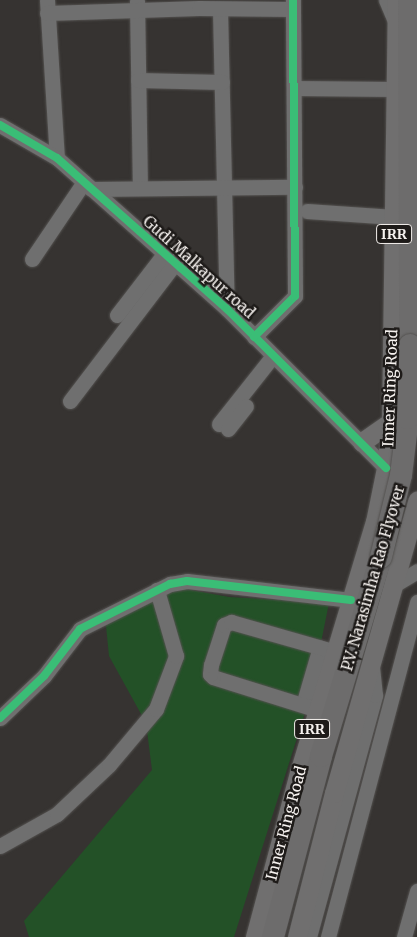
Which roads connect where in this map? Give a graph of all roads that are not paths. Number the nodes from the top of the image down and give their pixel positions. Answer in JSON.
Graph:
{"nodes":[{"id":1,"x":199,"y":4,"type":"edge"},
{"id":2,"x":137,"y":5,"type":"edge"},
{"id":3,"x":293,"y":5,"type":"edge"},
{"id":4,"x":396,"y":6,"type":"edge"},
{"id":5,"x":47,"y":7,"type":"edge"},
{"id":6,"x":220,"y":9,"type":"junction"},
{"id":7,"x":138,"y":80,"type":"junction"},
{"id":8,"x":222,"y":82,"type":"junction"},
{"id":9,"x":294,"y":88,"type":"junction"},
{"id":10,"x":395,"y":90,"type":"junction"},
{"id":11,"x":0,"y":125,"type":"edge"},
{"id":12,"x":56,"y":158,"type":"junction"},
{"id":13,"x":88,"y":185,"type":"junction"},
{"id":14,"x":140,"y":187,"type":"junction"},
{"id":15,"x":224,"y":187,"type":"junction"},
{"id":16,"x":295,"y":187,"type":"junction"},
{"id":17,"x":307,"y":211,"type":"dead end"},
{"id":18,"x":394,"y":217,"type":"junction"},
{"id":19,"x":170,"y":258,"type":"junction"},
{"id":20,"x":32,"y":259,"type":"dead end"},
{"id":21,"x":227,"y":309,"type":"junction"},
{"id":22,"x":117,"y":315,"type":"dead end"},
{"id":23,"x":254,"y":337,"type":"junction"},
{"id":24,"x":275,"y":360,"type":"junction"},
{"id":25,"x":70,"y":401,"type":"dead end"},
{"id":26,"x":391,"y":422,"type":"junction"},
{"id":27,"x":224,"y":426,"type":"dead end"},
{"id":28,"x":362,"y":442,"type":"junction"},
{"id":29,"x":417,"y":464,"type":"edge"},
{"id":30,"x":386,"y":468,"type":"junction"},
{"id":31,"x":417,"y":505,"type":"edge"},
{"id":32,"x":375,"y":522,"type":"junction"},
{"id":33,"x":408,"y":537,"type":"junction"},
{"id":34,"x":417,"y":570,"type":"edge"},
{"id":35,"x":394,"y":585,"type":"junction"},
{"id":36,"x":157,"y":590,"type":"junction"},
{"id":37,"x":351,"y":600,"type":"junction"},
{"id":38,"x":417,"y":602,"type":"edge"},
{"id":39,"x":328,"y":649,"type":"junction"},
{"id":40,"x":372,"y":665,"type":"junction"},
{"id":41,"x":311,"y":707,"type":"junction"},
{"id":42,"x":0,"y":718,"type":"edge"},
{"id":43,"x":0,"y":846,"type":"edge"},
{"id":44,"x":417,"y":891,"type":"edge"},
{"id":45,"x":256,"y":937,"type":"edge"},
{"id":46,"x":273,"y":937,"type":"edge"},
{"id":47,"x":288,"y":937,"type":"edge"},
{"id":48,"x":297,"y":937,"type":"edge"},
{"id":49,"x":309,"y":937,"type":"edge"},
{"id":50,"x":328,"y":937,"type":"edge"},
{"id":51,"x":404,"y":937,"type":"edge"}],
"edges":[{"from":1,"to":2,"type":"street"},
{"from":1,"to":6,"type":"street"},
{"from":2,"to":5,"type":"street"},
{"from":2,"to":7,"type":"street"},
{"from":3,"to":6,"type":"street"},
{"from":3,"to":9,"type":"street"},
{"from":4,"to":10,"type":"main road","name":"Inner Ring Road","number":"IRR"},
{"from":4,"to":46,"type":"highway","name":"P.V. Narasimha Rao Flyover","bridge":true},
{"from":5,"to":12,"type":"street"},
{"from":6,"to":8,"type":"street"},
{"from":7,"to":8,"type":"street"},
{"from":7,"to":14,"type":"street"},
{"from":8,"to":15,"type":"street"},
{"from":9,"to":10,"type":"street"},
{"from":9,"to":16,"type":"street"},
{"from":10,"to":18,"type":"main road","name":"Inner Ring Road","number":"IRR"},
{"from":11,"to":12,"type":"street","name":"Gudi Malkapur road"},
{"from":12,"to":13,"type":"street","name":"Gudi Malkapur road"},
{"from":13,"to":14,"type":"street"},
{"from":13,"to":19,"type":"street","name":"Gudi Malkapur road"},
{"from":13,"to":20,"type":"street"},
{"from":14,"to":15,"type":"street"},
{"from":15,"to":16,"type":"street"},
{"from":15,"to":21,"type":"street"},
{"from":16,"to":23,"type":"street"},
{"from":17,"to":18,"type":"street"},
{"from":18,"to":26,"type":"main road","name":"Inner Ring Road","number":"IRR"},
{"from":19,"to":21,"type":"street","name":"Gudi Malkapur road"},
{"from":19,"to":22,"type":"street"},
{"from":19,"to":25,"type":"street"},
{"from":21,"to":23,"type":"street","name":"Gudi Malkapur road"},
{"from":23,"to":24,"type":"street","name":"Gudi Malkapur road"},
{"from":24,"to":27,"type":"street"},
{"from":24,"to":28,"type":"street","name":"Gudi Malkapur road"},
{"from":26,"to":28,"type":"main road"},
{"from":26,"to":30,"type":"main road","name":"Inner Ring Road","number":"IRR"},
{"from":28,"to":30,"type":"street","name":"Gudi Malkapur road"},
{"from":29,"to":47,"type":"highway","name":"P.V. Narasimha Rao Flyover"},
{"from":30,"to":32,"type":"main road","name":"Inner Ring Road","number":"IRR"},
{"from":31,"to":33,"type":"main road","number":"IRR"},
{"from":32,"to":33,"type":"main road"},
{"from":32,"to":37,"type":"main road","name":"Inner Ring Road","number":"IRR"},
{"from":33,"to":35,"type":"main road","number":"IRR"},
{"from":34,"to":35,"type":"street"},
{"from":35,"to":40,"type":"main road","number":"IRR"},
{"from":36,"to":37,"type":"street"},
{"from":36,"to":42,"type":"street"},
{"from":36,"to":43,"type":"street"},
{"from":37,"to":39,"type":"main road","name":"Inner Ring Road","number":"IRR"},
{"from":38,"to":50,"type":"street"},
{"from":39,"to":41,"type":"main road","name":"Inner Ring Road","number":"IRR"},
{"from":39,"to":41,"type":"street"},
{"from":40,"to":48,"type":"main road","number":"IRR"},
{"from":40,"to":49,"type":"street"},
{"from":41,"to":45,"type":"main road","name":"Inner Ring Road","number":"IRR"},
{"from":44,"to":51,"type":"street"}]}
